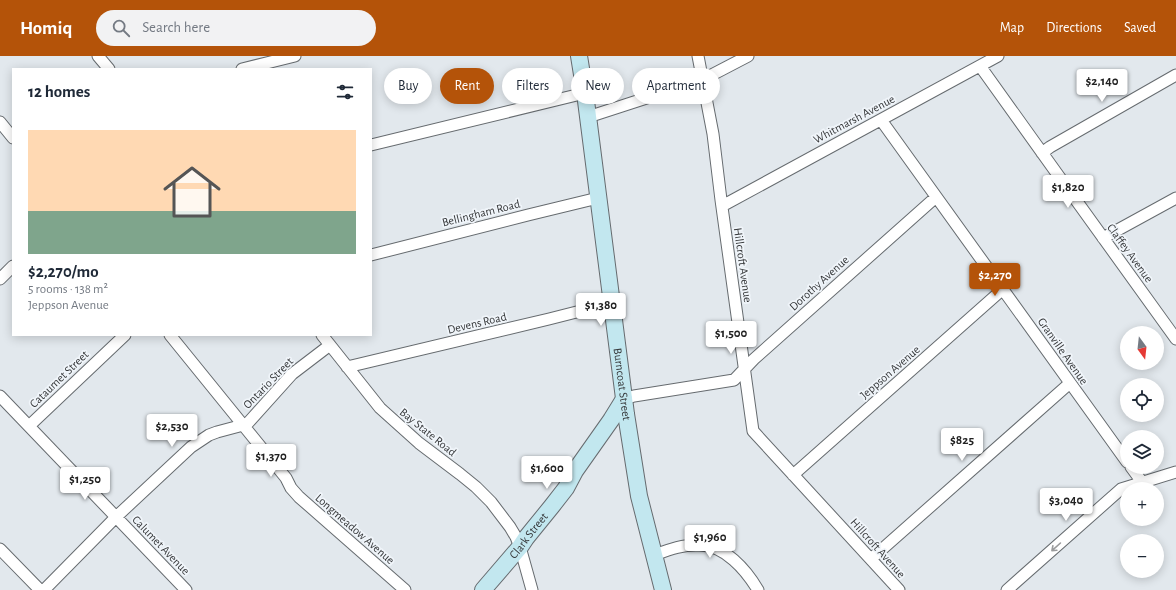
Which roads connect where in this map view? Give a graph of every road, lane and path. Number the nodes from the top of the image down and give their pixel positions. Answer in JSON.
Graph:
{"nodes":[{"id":1,"x":98,"y":56,"type":"edge"},
{"id":2,"x":295,"y":56,"type":"edge"},
{"id":3,"x":579,"y":56,"type":"edge"},
{"id":4,"x":698,"y":56,"type":"edge"},
{"id":5,"x":748,"y":56,"type":"edge"},
{"id":6,"x":998,"y":56,"type":"edge"},
{"id":7,"x":980,"y":66,"type":"junction"},
{"id":8,"x":108,"y":68,"type":"edge"},
{"id":9,"x":246,"y":68,"type":"edge"},
{"id":10,"x":581,"y":68,"type":"edge"},
{"id":11,"x":700,"y":68,"type":"edge"},
{"id":12,"x":720,"y":71,"type":"edge"},
{"id":13,"x":1176,"y":75,"type":"edge"},
{"id":14,"x":571,"y":96,"type":"edge"},
{"id":15,"x":632,"y":103,"type":"edge"},
{"id":16,"x":586,"y":104,"type":"edge"},
{"id":17,"x":707,"y":104,"type":"edge"},
{"id":18,"x":588,"y":117,"type":"junction"},
{"id":19,"x":881,"y":120,"type":"junction"},
{"id":20,"x":0,"y":122,"type":"edge"},
{"id":21,"x":12,"y":137,"type":"edge"},
{"id":22,"x":372,"y":145,"type":"edge"},
{"id":23,"x":1042,"y":153,"type":"junction"},
{"id":24,"x":936,"y":197,"type":"junction"},
{"id":25,"x":598,"y":198,"type":"junction"},
{"id":26,"x":1176,"y":198,"type":"edge"},
{"id":27,"x":722,"y":206,"type":"junction"},
{"id":28,"x":1103,"y":238,"type":"junction"},
{"id":29,"x":372,"y":255,"type":"edge"},
{"id":30,"x":12,"y":267,"type":"edge"},
{"id":31,"x":0,"y":279,"type":"edge"},
{"id":32,"x":1003,"y":289,"type":"junction"},
{"id":33,"x":612,"y":303,"type":"junction"},
{"id":34,"x":124,"y":336,"type":"edge"},
{"id":35,"x":171,"y":336,"type":"edge"},
{"id":36,"x":323,"y":336,"type":"edge"},
{"id":37,"x":1176,"y":339,"type":"edge"},
{"id":38,"x":330,"y":345,"type":"junction"},
{"id":39,"x":347,"y":367,"type":"junction"},
{"id":40,"x":744,"y":370,"type":"junction"},
{"id":41,"x":1070,"y":383,"type":"junction"},
{"id":42,"x":0,"y":396,"type":"edge"},
{"id":43,"x":624,"y":399,"type":"junction"},
{"id":44,"x":243,"y":425,"type":"junction"},
{"id":45,"x":29,"y":426,"type":"junction"},
{"id":46,"x":1120,"y":452,"type":"edge"},
{"id":47,"x":1176,"y":472,"type":"edge"},
{"id":48,"x":1136,"y":474,"type":"edge"},
{"id":49,"x":793,"y":475,"type":"junction"},
{"id":50,"x":1142,"y":482,"type":"joint"},
{"id":51,"x":1120,"y":490,"type":"edge"},
{"id":52,"x":116,"y":517,"type":"junction"},
{"id":53,"x":520,"y":547,"type":"junction"},
{"id":54,"x":0,"y":549,"type":"edge"},
{"id":55,"x":654,"y":555,"type":"junction"},
{"id":56,"x":871,"y":559,"type":"junction"},
{"id":57,"x":40,"y":590,"type":"edge"},
{"id":58,"x":44,"y":590,"type":"edge"},
{"id":59,"x":186,"y":590,"type":"edge"},
{"id":60,"x":405,"y":590,"type":"edge"},
{"id":61,"x":482,"y":590,"type":"edge"},
{"id":62,"x":532,"y":590,"type":"edge"},
{"id":63,"x":663,"y":590,"type":"edge"},
{"id":64,"x":758,"y":590,"type":"edge"},
{"id":65,"x":899,"y":590,"type":"edge"},
{"id":66,"x":1007,"y":590,"type":"edge"}],
"edges":[{"from":1,"to":8,"type":"street"},
{"from":2,"to":9,"type":"street"},
{"from":3,"to":10,"type":"main road","name":"Burncoat Street"},
{"from":4,"to":11,"type":"street","name":"Hillcroft Avenue"},
{"from":5,"to":12,"type":"street"},
{"from":6,"to":7,"type":"street","name":"Whitmarsh Avenue"},
{"from":7,"to":19,"type":"street","name":"Whitmarsh Avenue"},
{"from":7,"to":23,"type":"street","name":"Claffey Avenue"},
{"from":13,"to":23,"type":"street"},
{"from":14,"to":22,"type":"street"},
{"from":15,"to":18,"type":"street"},
{"from":16,"to":18,"type":"main road","name":"Burncoat Street"},
{"from":17,"to":27,"type":"street","name":"Hillcroft Avenue"},
{"from":18,"to":25,"type":"main road","name":"Burncoat Street"},
{"from":19,"to":24,"type":"street","name":"Granville Avenue"},
{"from":19,"to":27,"type":"street","name":"Whitmarsh Avenue"},
{"from":20,"to":21,"type":"street"},
{"from":23,"to":28,"type":"street","name":"Claffey Avenue"},
{"from":24,"to":32,"type":"street","name":"Granville Avenue"},
{"from":24,"to":40,"type":"street","name":"Dorothy Avenue"},
{"from":25,"to":29,"type":"street","name":"Bellingham Road"},
{"from":25,"to":33,"type":"main road","name":"Burncoat Street"},
{"from":26,"to":28,"type":"street"},
{"from":27,"to":40,"type":"street","name":"Hillcroft Avenue"},
{"from":28,"to":37,"type":"street","name":"Claffey Avenue"},
{"from":30,"to":31,"type":"street"},
{"from":32,"to":41,"type":"street","name":"Granville Avenue"},
{"from":32,"to":49,"type":"street","name":"Jeppson Avenue"},
{"from":33,"to":39,"type":"street","name":"Devens Road"},
{"from":33,"to":43,"type":"main road","name":"Burncoat Street"},
{"from":34,"to":45,"type":"street","name":"Cataumet Street"},
{"from":35,"to":44,"type":"street","name":"Longmeadow Avenue"},
{"from":36,"to":38,"type":"street","name":"Bay State Road"},
{"from":38,"to":39,"type":"street","name":"Bay State Road"},
{"from":38,"to":44,"type":"street","name":"Ontario Street"},
{"from":39,"to":53,"type":"street","name":"Bay State Road"},
{"from":40,"to":43,"type":"street","name":"Dorothy Avenue"},
{"from":40,"to":49,"type":"street","name":"Hillcroft Avenue"},
{"from":41,"to":46,"type":"street","name":"Granville Avenue"},
{"from":41,"to":56,"type":"street"},
{"from":42,"to":45,"type":"street","name":"Calumet Avenue"},
{"from":43,"to":53,"type":"main road","name":"Clark Street"},
{"from":43,"to":55,"type":"main road","name":"Burncoat Street"},
{"from":44,"to":52,"type":"street","name":"Ontario Street"},
{"from":44,"to":60,"type":"street","name":"Longmeadow Avenue"},
{"from":45,"to":52,"type":"street","name":"Calumet Avenue"},
{"from":47,"to":50,"type":"street"},
{"from":48,"to":50,"type":"street"},
{"from":49,"to":56,"type":"street","name":"Hillcroft Avenue"},
{"from":51,"to":66,"type":"street","one_way":true},
{"from":52,"to":58,"type":"street","name":"Ontario Street"},
{"from":52,"to":59,"type":"street","name":"Calumet Avenue"},
{"from":53,"to":61,"type":"main road","name":"Clark Street"},
{"from":53,"to":62,"type":"street","name":"Bay State Road"},
{"from":54,"to":57,"type":"street"},
{"from":55,"to":63,"type":"main road","name":"Burncoat Street"},
{"from":55,"to":64,"type":"street"},
{"from":56,"to":65,"type":"street","name":"Hillcroft Avenue"}]}
